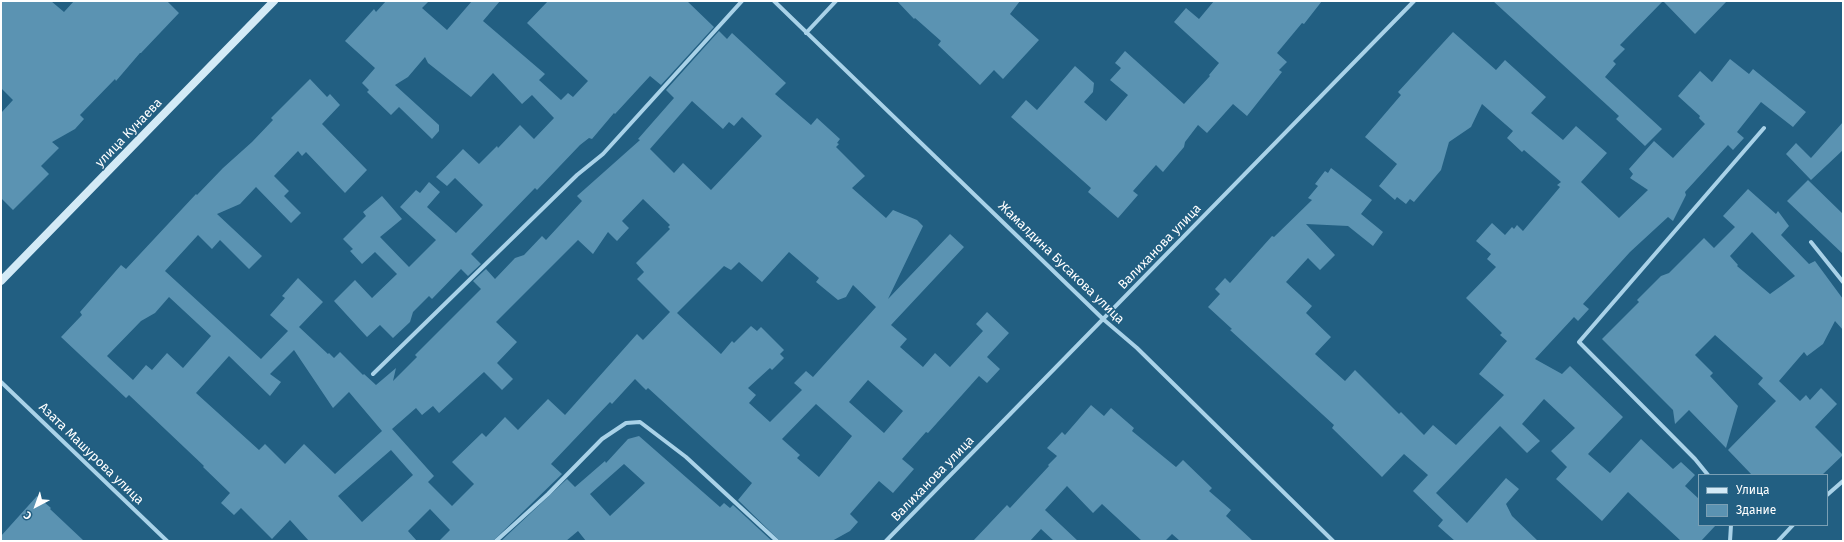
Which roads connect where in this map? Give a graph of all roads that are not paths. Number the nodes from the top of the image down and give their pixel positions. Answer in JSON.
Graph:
{"nodes":[{"id":1,"x":274,"y":1,"type":"edge"},
{"id":2,"x":742,"y":1,"type":"edge"},
{"id":3,"x":774,"y":1,"type":"edge"},
{"id":4,"x":836,"y":1,"type":"edge"},
{"id":5,"x":1414,"y":1,"type":"edge"},
{"id":6,"x":806,"y":33,"type":"junction"},
{"id":7,"x":1764,"y":128,"type":"dead end"},
{"id":8,"x":1811,"y":242,"type":"dead end"},
{"id":9,"x":1,"y":281,"type":"edge"},
{"id":10,"x":1843,"y":282,"type":"edge"},
{"id":11,"x":1103,"y":319,"type":"junction"},
{"id":12,"x":373,"y":374,"type":"dead end"},
{"id":13,"x":1,"y":382,"type":"edge"},
{"id":14,"x":1707,"y":474,"type":"edge"},
{"id":15,"x":1843,"y":481,"type":"edge"},
{"id":16,"x":1828,"y":494,"type":"edge"},
{"id":17,"x":1731,"y":526,"type":"edge"},
{"id":18,"x":1793,"y":526,"type":"edge"},
{"id":19,"x":167,"y":541,"type":"edge"},
{"id":20,"x":496,"y":541,"type":"edge"},
{"id":21,"x":777,"y":541,"type":"edge"},
{"id":22,"x":886,"y":541,"type":"edge"},
{"id":23,"x":1333,"y":541,"type":"edge"},
{"id":24,"x":1730,"y":541,"type":"edge"},
{"id":25,"x":1778,"y":541,"type":"edge"}],
"edges":[{"from":1,"to":9,"type":"main road","name":"улица Кунаева"},
{"from":2,"to":12,"type":"street"},
{"from":3,"to":6,"type":"street","name":"Жамалдина Бусакова улица"},
{"from":4,"to":6,"type":"street"},
{"from":5,"to":11,"type":"street","name":"Валиханова улица"},
{"from":6,"to":11,"type":"street","name":"Жамалдина Бусакова улица"},
{"from":7,"to":14,"type":"street"},
{"from":8,"to":10,"type":"street"},
{"from":11,"to":22,"type":"street","name":"Валиханова улица"},
{"from":11,"to":23,"type":"street","name":"Жамалдина Бусакова улица"},
{"from":13,"to":19,"type":"street","name":"Азата Машурова улица"},
{"from":15,"to":16,"type":"street"},
{"from":17,"to":24,"type":"street"},
{"from":18,"to":25,"type":"street"},
{"from":20,"to":21,"type":"street"}]}
